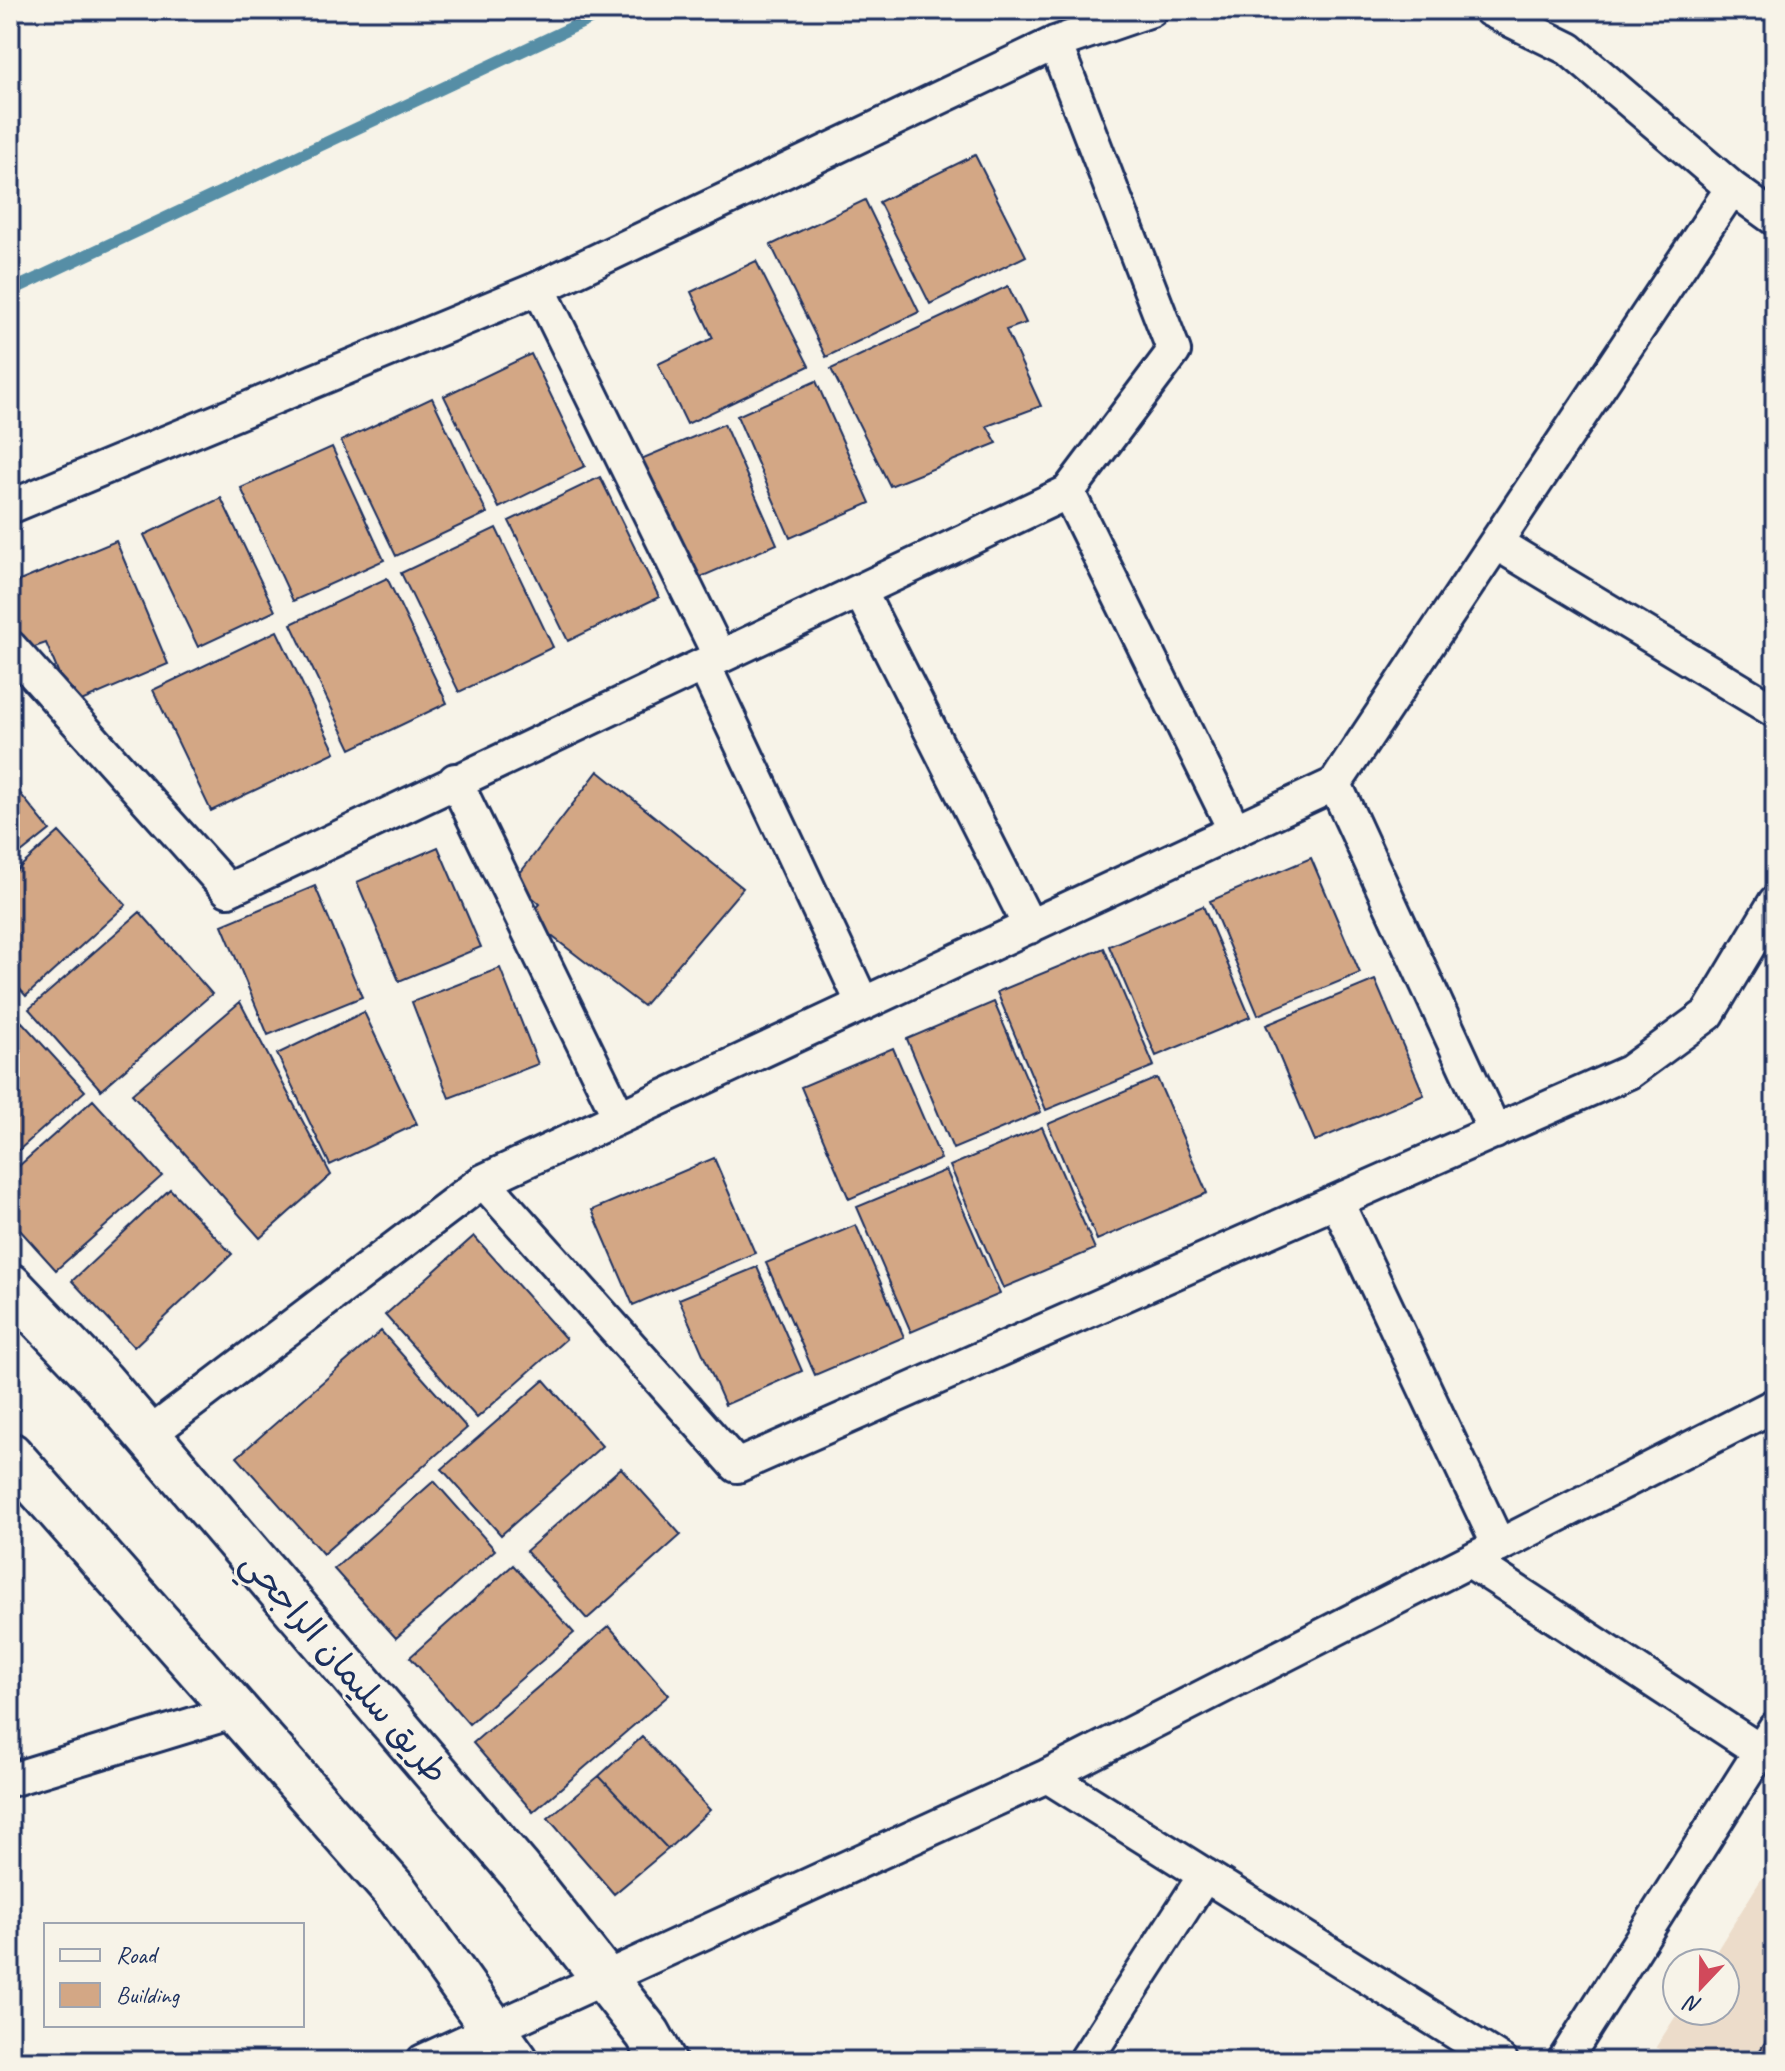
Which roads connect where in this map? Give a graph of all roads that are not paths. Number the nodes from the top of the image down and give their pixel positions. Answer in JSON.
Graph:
{"nodes":[{"id":1,"x":1151,"y":10,"type":"edge"},
{"id":2,"x":1490,"y":10,"type":"edge"},
{"id":3,"x":1055,"y":43,"type":"junction"},
{"id":4,"x":1732,"y":188,"type":"junction"},
{"id":5,"x":1775,"y":219,"type":"edge"},
{"id":6,"x":539,"y":288,"type":"junction"},
{"id":7,"x":1068,"y":492,"type":"junction"},
{"id":8,"x":10,"y":507,"type":"edge"},
{"id":9,"x":1496,"y":543,"type":"junction"},
{"id":10,"x":860,"y":591,"type":"junction"},
{"id":11,"x":10,"y":647,"type":"edge"},
{"id":12,"x":712,"y":660,"type":"junction"},
{"id":13,"x":1775,"y":711,"type":"edge"},
{"id":14,"x":455,"y":780,"type":"junction"},
{"id":15,"x":1335,"y":784,"type":"junction"},
{"id":16,"x":1235,"y":831,"type":"junction"},
{"id":17,"x":1775,"y":902,"type":"edge"},
{"id":18,"x":1030,"y":927,"type":"junction"},
{"id":19,"x":863,"y":1004,"type":"junction"},
{"id":20,"x":619,"y":1117,"type":"junction"},
{"id":21,"x":1495,"y":1132,"type":"junction"},
{"id":22,"x":483,"y":1181,"type":"junction"},
{"id":23,"x":1337,"y":1202,"type":"junction"},
{"id":24,"x":10,"y":1286,"type":"edge"},
{"id":25,"x":1775,"y":1405,"type":"edge"},
{"id":26,"x":147,"y":1436,"type":"junction"},
{"id":27,"x":10,"y":1455,"type":"edge"},
{"id":28,"x":1499,"y":1546,"type":"junction"},
{"id":29,"x":1470,"y":1561,"type":"junction"},
{"id":30,"x":236,"y":1711,"type":"junction"},
{"id":31,"x":1768,"y":1739,"type":"edge"},
{"id":32,"x":1047,"y":1776,"type":"junction"},
{"id":33,"x":10,"y":1780,"type":"edge"},
{"id":34,"x":1205,"y":1875,"type":"junction"},
{"id":35,"x":604,"y":1979,"type":"junction"},
{"id":36,"x":505,"y":2045,"type":"edge"},
{"id":37,"x":423,"y":2061,"type":"edge"},
{"id":38,"x":663,"y":2061,"type":"edge"},
{"id":39,"x":1085,"y":2061,"type":"edge"},
{"id":40,"x":1501,"y":2061,"type":"edge"},
{"id":41,"x":1564,"y":2061,"type":"edge"}],
"edges":[{"from":1,"to":3,"type":"street"},
{"from":2,"to":4,"type":"street"},
{"from":3,"to":6,"type":"street"},
{"from":3,"to":7,"type":"street"},
{"from":4,"to":5,"type":"street"},
{"from":4,"to":9,"type":"street"},
{"from":6,"to":8,"type":"street"},
{"from":6,"to":12,"type":"street"},
{"from":7,"to":10,"type":"street"},
{"from":7,"to":16,"type":"street"},
{"from":9,"to":13,"type":"street"},
{"from":9,"to":15,"type":"street"},
{"from":10,"to":12,"type":"street"},
{"from":10,"to":18,"type":"street"},
{"from":11,"to":14,"type":"street"},
{"from":12,"to":14,"type":"street"},
{"from":12,"to":19,"type":"street"},
{"from":14,"to":20,"type":"street"},
{"from":15,"to":16,"type":"street"},
{"from":15,"to":21,"type":"street"},
{"from":16,"to":18,"type":"street"},
{"from":17,"to":21,"type":"street"},
{"from":18,"to":19,"type":"street"},
{"from":19,"to":20,"type":"street"},
{"from":20,"to":22,"type":"street"},
{"from":21,"to":23,"type":"street"},
{"from":22,"to":23,"type":"street"},
{"from":22,"to":26,"type":"street"},
{"from":23,"to":28,"type":"street"},
{"from":24,"to":26,"type":"main road","name":"طريق سليمان الراجحي"},
{"from":25,"to":28,"type":"street"},
{"from":26,"to":35,"type":"main road","name":"طريق سليمان الراجحي"},
{"from":27,"to":30,"type":"main road"},
{"from":28,"to":29,"type":"street"},
{"from":29,"to":31,"type":"street"},
{"from":29,"to":32,"type":"street"},
{"from":30,"to":33,"type":"street"},
{"from":30,"to":36,"type":"main road"},
{"from":31,"to":41,"type":"street"},
{"from":32,"to":34,"type":"street"},
{"from":32,"to":35,"type":"street"},
{"from":34,"to":39,"type":"street"},
{"from":34,"to":40,"type":"street"},
{"from":35,"to":36,"type":"street"},
{"from":35,"to":38,"type":"main road","name":"طريق سليمان الراجحي"},
{"from":36,"to":37,"type":"street"}]}
